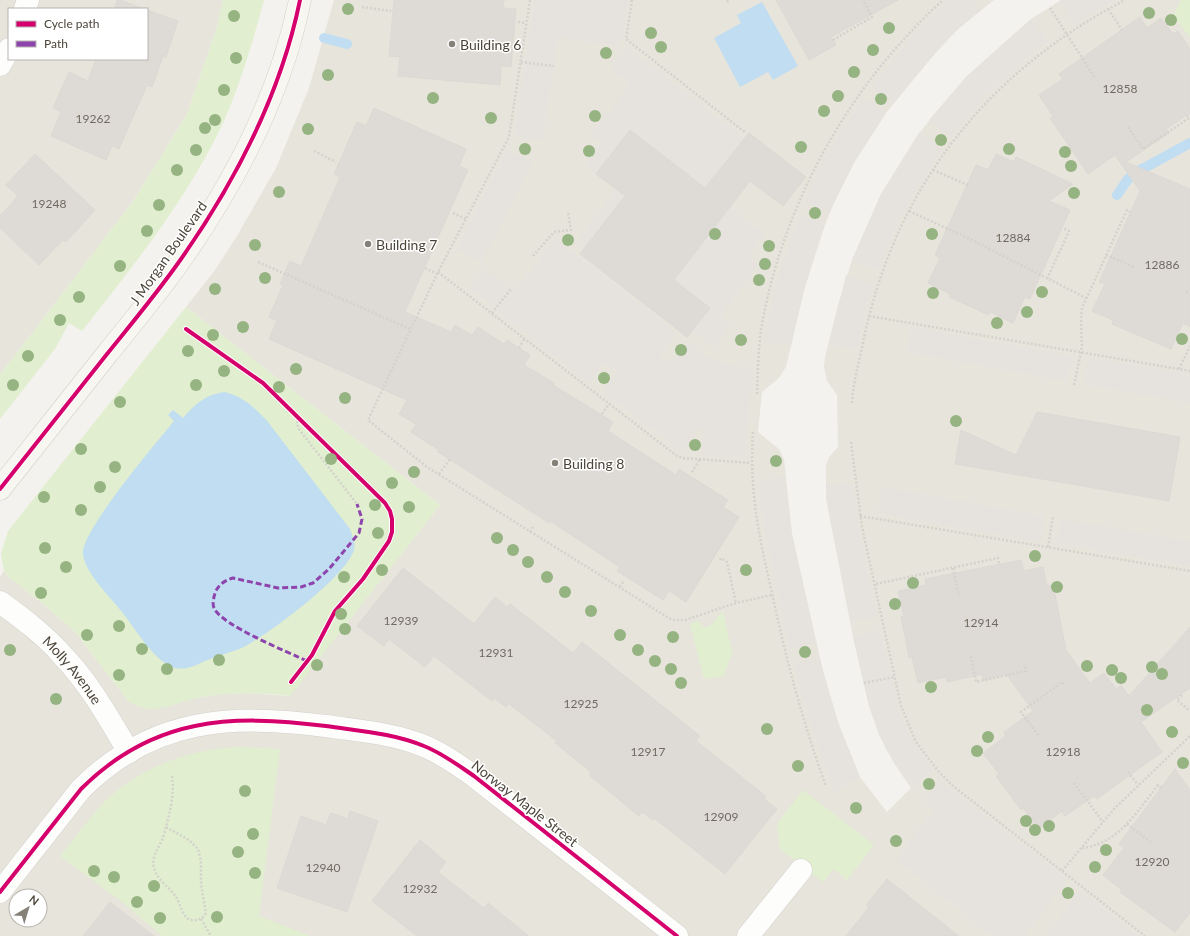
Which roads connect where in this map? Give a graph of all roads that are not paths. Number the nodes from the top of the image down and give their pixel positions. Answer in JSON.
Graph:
{"nodes":[{"id":1,"x":300,"y":0,"type":"edge"},
{"id":2,"x":8,"y":51,"type":"edge"},
{"id":3,"x":0,"y":65,"type":"edge"},
{"id":4,"x":0,"y":489,"type":"edge"},
{"id":5,"x":0,"y":602,"type":"edge"},
{"id":6,"x":129,"y":752,"type":"junction"},
{"id":7,"x":801,"y":870,"type":"dead end"},
{"id":8,"x":0,"y":892,"type":"edge"},
{"id":9,"x":677,"y":936,"type":"edge"},
{"id":10,"x":748,"y":936,"type":"edge"}],
"edges":[{"from":1,"to":4,"type":"street","name":"J Morgan Boulevard"},
{"from":2,"to":3,"type":"street"},
{"from":5,"to":6,"type":"street","name":"Molly Avenue"},
{"from":6,"to":8,"type":"street","name":"Norway Maple Street"},
{"from":6,"to":9,"type":"street","name":"Norway Maple Street"},
{"from":7,"to":10,"type":"street"}]}
